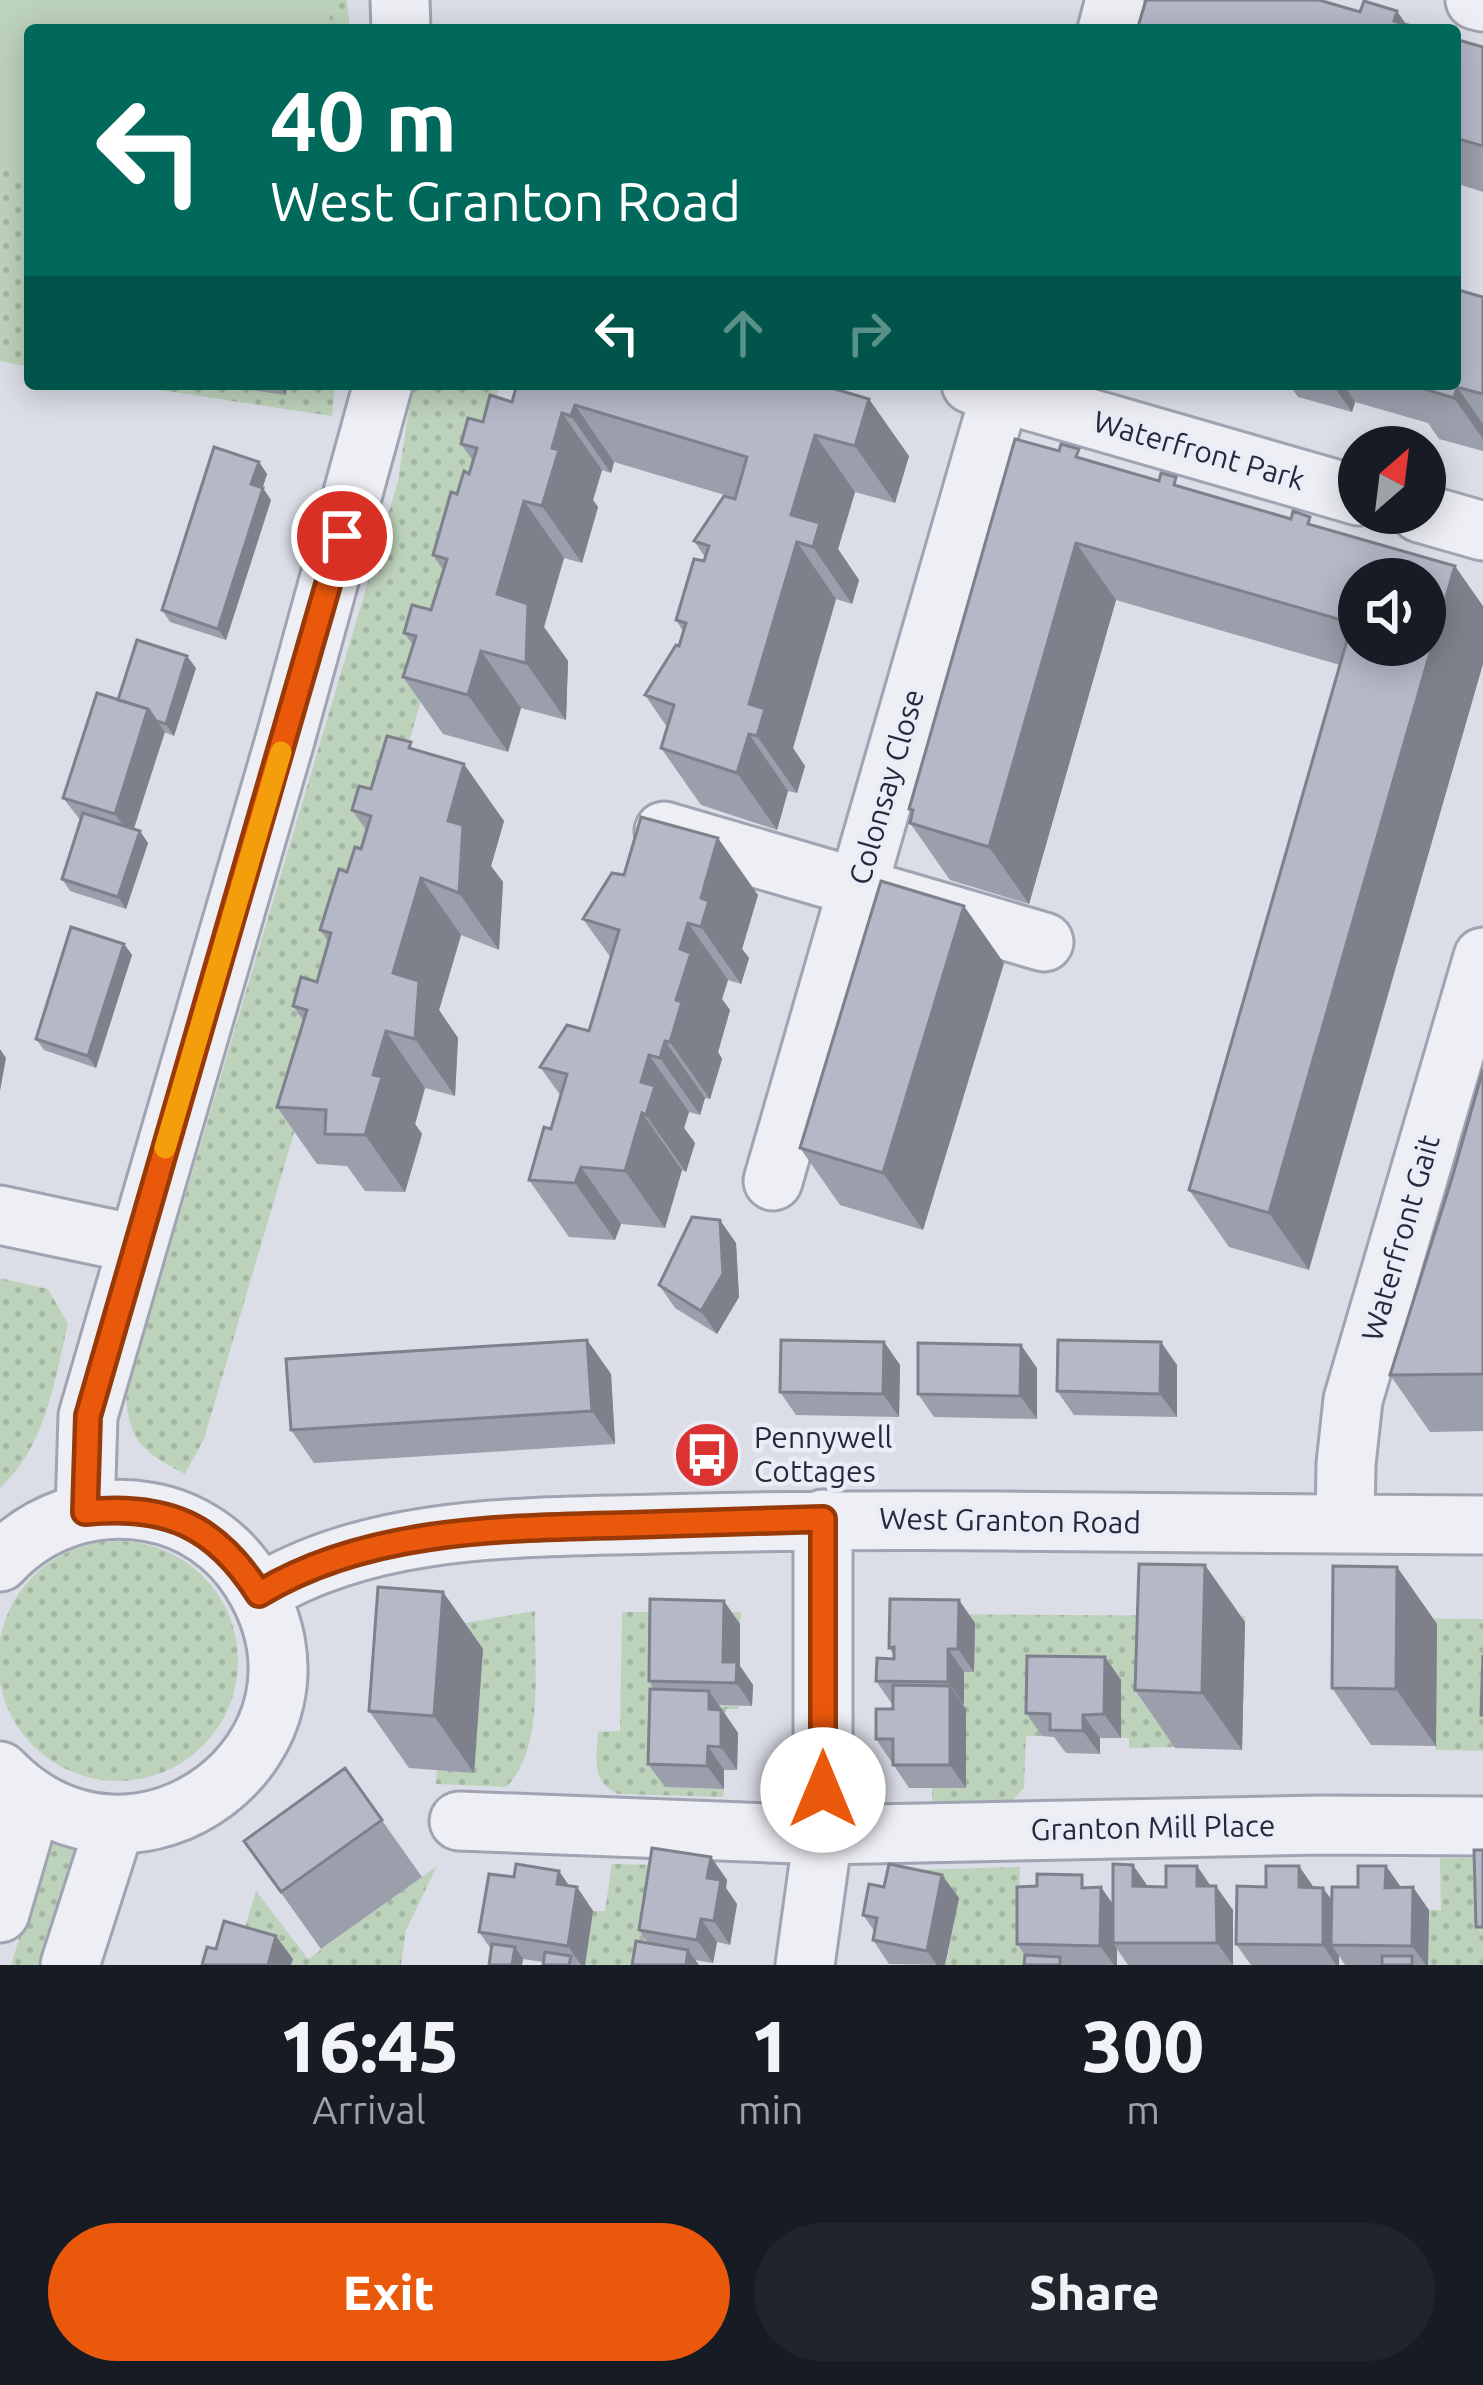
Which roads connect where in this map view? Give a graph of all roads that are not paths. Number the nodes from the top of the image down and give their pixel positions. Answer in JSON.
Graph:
{"nodes":[{"id":1,"x":381,"y":390,"type":"edge"},
{"id":2,"x":991,"y":390,"type":"edge"},
{"id":3,"x":1002,"y":390,"type":"edge"},
{"id":4,"x":1338,"y":490,"type":"edge"},
{"id":5,"x":1446,"y":520,"type":"edge"},
{"id":6,"x":1483,"y":531,"type":"edge"},
{"id":7,"x":664,"y":831,"type":"edge"},
{"id":8,"x":858,"y":886,"type":"junction"},
{"id":9,"x":1044,"y":942,"type":"dead end"},
{"id":10,"x":1483,"y":957,"type":"edge"},
{"id":11,"x":773,"y":1181,"type":"dead end"},
{"id":12,"x":0,"y":1215,"type":"edge"},
{"id":13,"x":136,"y":1244,"type":"junction"},
{"id":14,"x":85,"y":1512,"type":"junction"},
{"id":15,"x":823,"y":1519,"type":"junction"},
{"id":16,"x":1345,"y":1524,"type":"junction"},
{"id":17,"x":1483,"y":1525,"type":"edge"},
{"id":18,"x":0,"y":1562,"type":"edge"},
{"id":19,"x":259,"y":1594,"type":"junction"},
{"id":20,"x":12,"y":1786,"type":"edge"},
{"id":21,"x":458,"y":1821,"type":"dead end"},
{"id":22,"x":115,"y":1826,"type":"junction"},
{"id":23,"x":1483,"y":1826,"type":"edge"},
{"id":24,"x":823,"y":1835,"type":"junction"},
{"id":25,"x":0,"y":1912,"type":"edge"},
{"id":26,"x":70,"y":1965,"type":"edge"},
{"id":27,"x":806,"y":1965,"type":"edge"}],
"edges":[{"from":1,"to":13,"type":"street"},
{"from":2,"to":8,"type":"street","name":"Colonsay Close"},
{"from":3,"to":4,"type":"street","name":"Waterfront Park"},
{"from":5,"to":6,"type":"street"},
{"from":7,"to":8,"type":"street"},
{"from":8,"to":9,"type":"street"},
{"from":8,"to":11,"type":"street","name":"Colonsay Close"},
{"from":10,"to":16,"type":"street","name":"Waterfront Gait"},
{"from":12,"to":13,"type":"street"},
{"from":13,"to":14,"type":"street"},
{"from":14,"to":18,"type":"street"},
{"from":14,"to":19,"type":"street"},
{"from":15,"to":16,"type":"street","name":"West Granton Road"},
{"from":15,"to":19,"type":"street","name":"West Granton Road"},
{"from":15,"to":24,"type":"street"},
{"from":16,"to":17,"type":"street","name":"West Granton Road"},
{"from":19,"to":22,"type":"street"},
{"from":20,"to":22,"type":"street"},
{"from":20,"to":25,"type":"street"},
{"from":21,"to":24,"type":"street","name":"Granton Mill Place"},
{"from":22,"to":26,"type":"street"},
{"from":23,"to":24,"type":"street","name":"Granton Mill Place"},
{"from":24,"to":27,"type":"street"}]}
